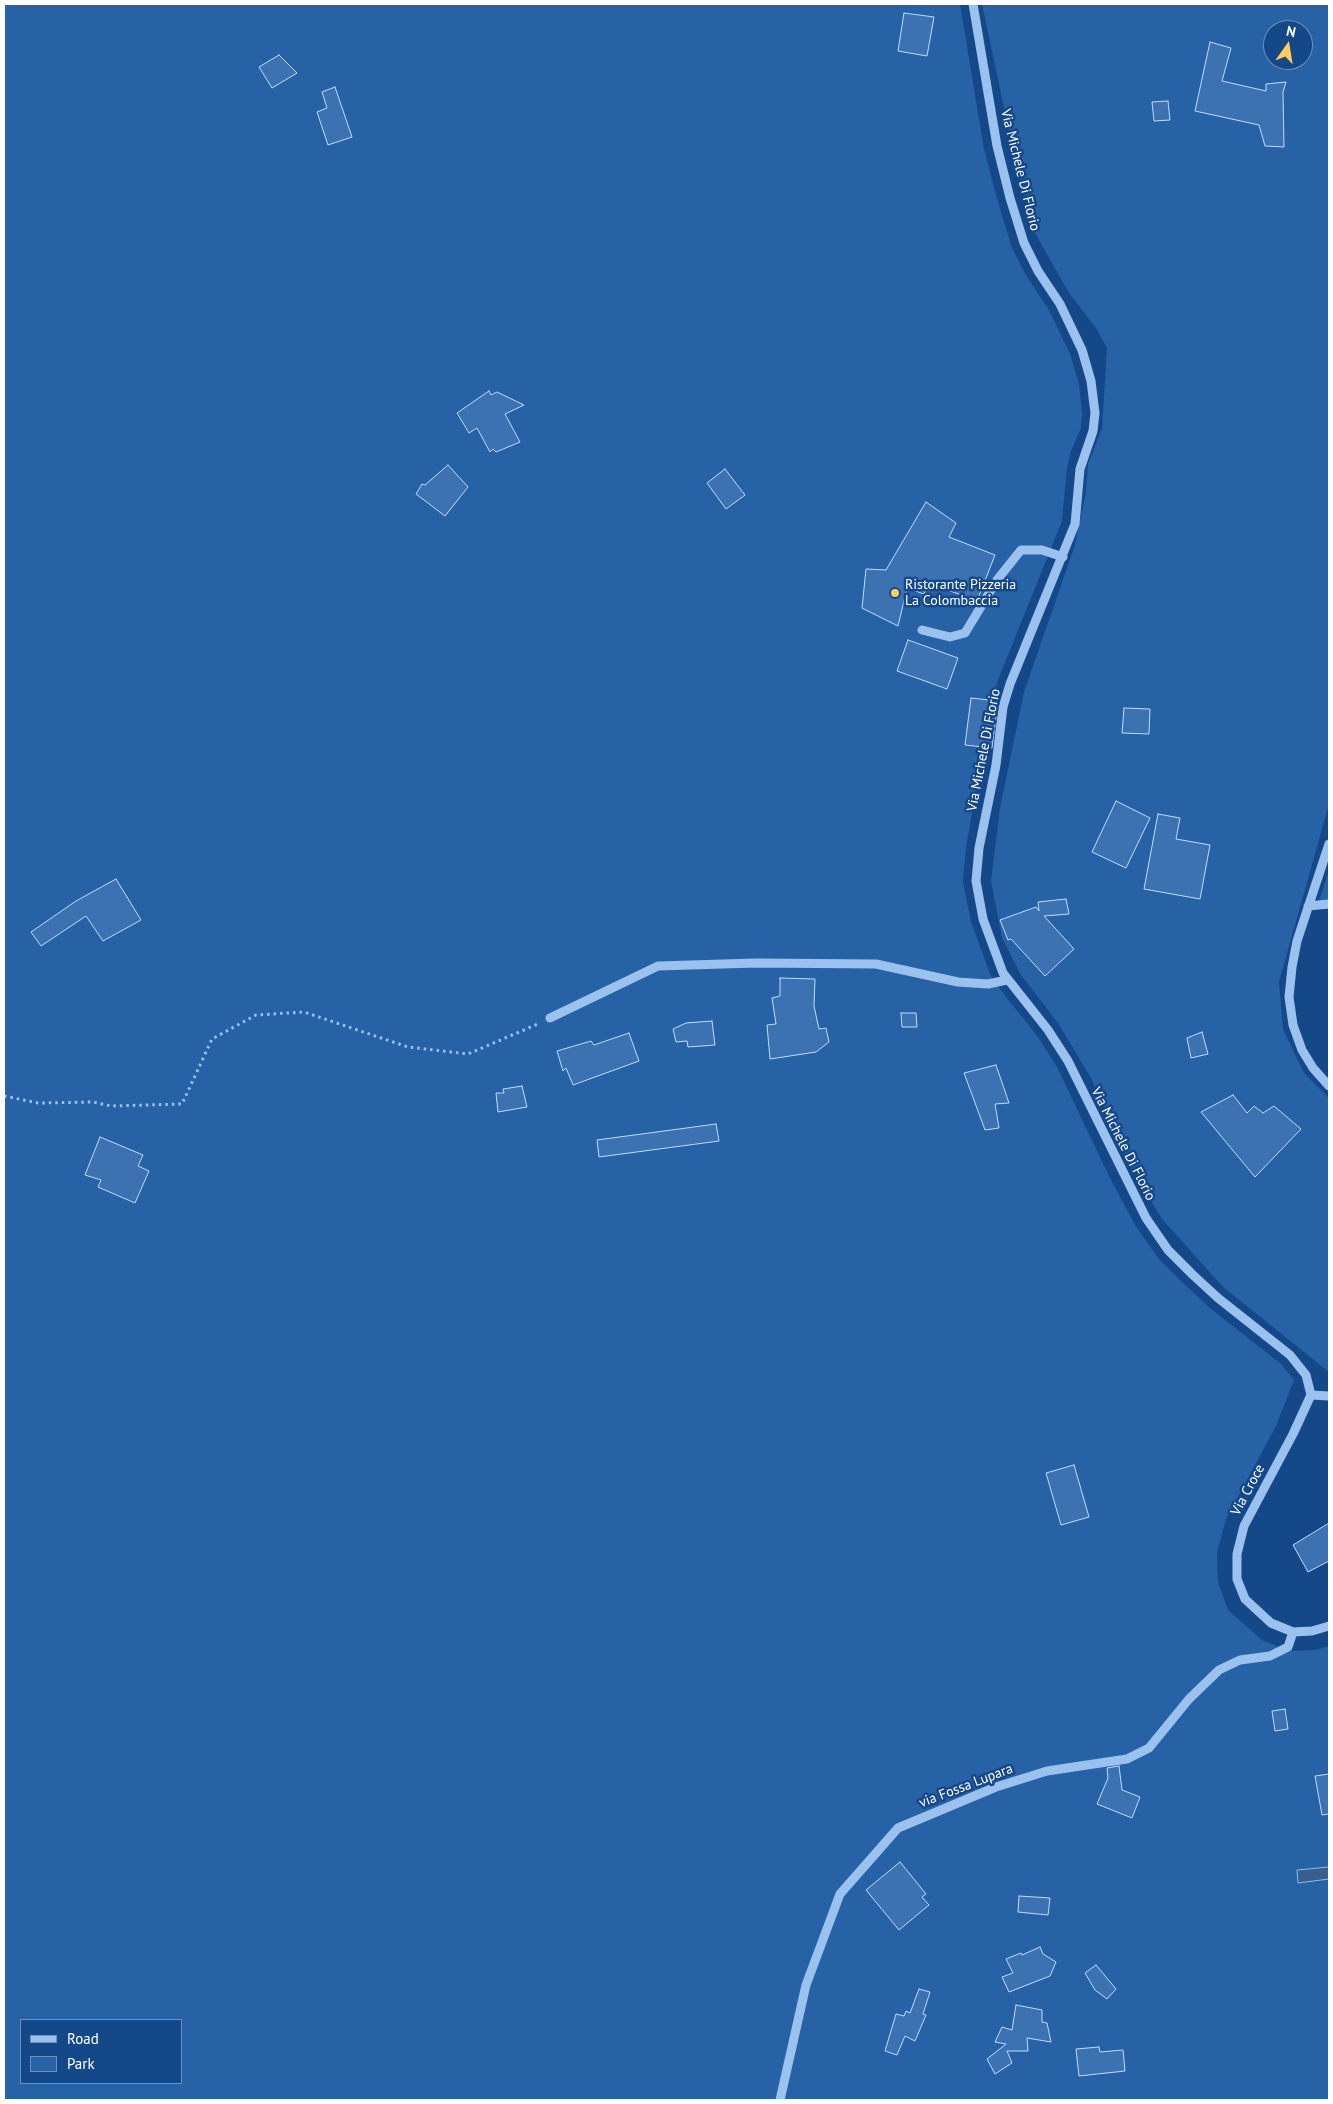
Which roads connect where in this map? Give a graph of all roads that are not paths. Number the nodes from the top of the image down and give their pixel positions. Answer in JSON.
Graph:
{"nodes":[{"id":1,"x":973,"y":4,"type":"edge"},
{"id":2,"x":1062,"y":557,"type":"junction"},
{"id":3,"x":922,"y":630,"type":"dead end"},
{"id":4,"x":1329,"y":844,"type":"edge"},
{"id":5,"x":1329,"y":904,"type":"edge"},
{"id":6,"x":1308,"y":906,"type":"junction"},
{"id":7,"x":1007,"y":980,"type":"junction"},
{"id":8,"x":550,"y":1018,"type":"road end"},
{"id":9,"x":1329,"y":1086,"type":"edge"},
{"id":10,"x":1311,"y":1394,"type":"junction"},
{"id":11,"x":1329,"y":1396,"type":"edge"},
{"id":12,"x":1329,"y":1626,"type":"edge"},
{"id":13,"x":1293,"y":1632,"type":"junction"},
{"id":14,"x":780,"y":2100,"type":"edge"}],
"edges":[{"from":1,"to":2,"type":"street","name":"Via Michele Di Florio"},
{"from":2,"to":3,"type":"street"},
{"from":2,"to":7,"type":"street","name":"Via Michele Di Florio"},
{"from":4,"to":6,"type":"street"},
{"from":5,"to":6,"type":"street"},
{"from":6,"to":9,"type":"street"},
{"from":7,"to":8,"type":"street"},
{"from":7,"to":10,"type":"street","name":"Via Michele Di Florio"},
{"from":10,"to":11,"type":"street"},
{"from":10,"to":13,"type":"street","name":"Via Croce"},
{"from":12,"to":13,"type":"street"},
{"from":13,"to":14,"type":"street","name":"via Fossa Lupara"}]}
